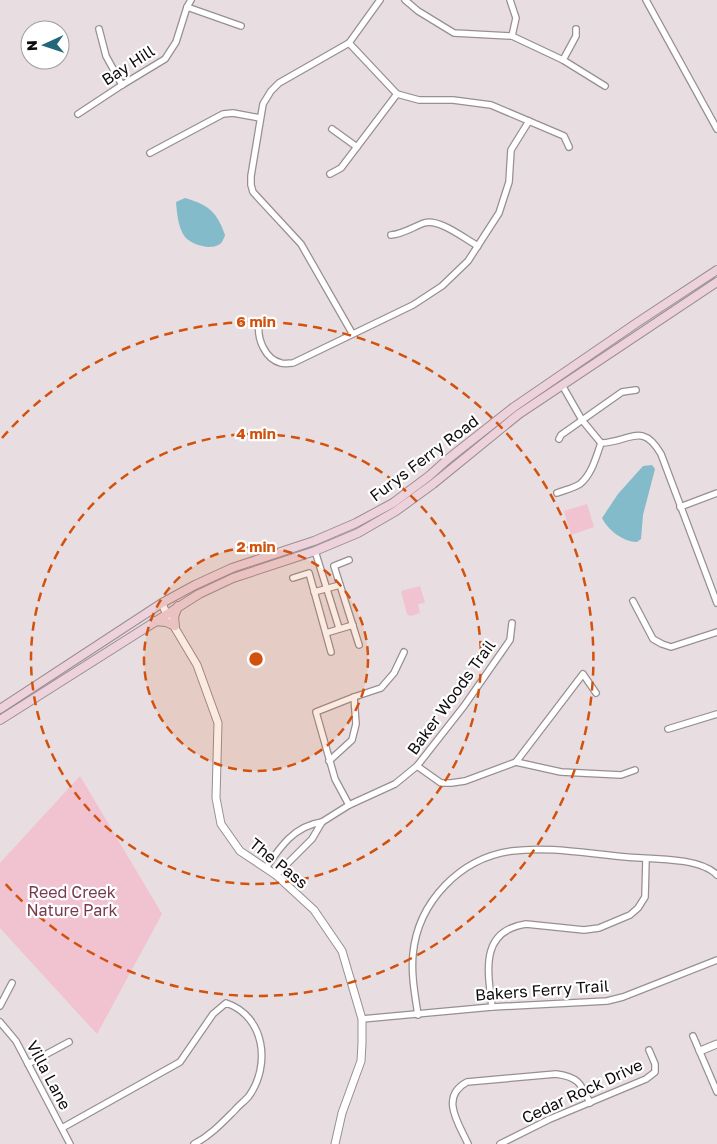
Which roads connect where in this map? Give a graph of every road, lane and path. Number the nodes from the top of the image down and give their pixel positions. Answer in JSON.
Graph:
{"nodes":[{"id":1,"x":191,"y":0,"type":"edge"},
{"id":2,"x":380,"y":0,"type":"edge"},
{"id":3,"x":405,"y":0,"type":"edge"},
{"id":4,"x":510,"y":0,"type":"edge"},
{"id":5,"x":646,"y":0,"type":"edge"},
{"id":6,"x":187,"y":7,"type":"junction"},
{"id":7,"x":241,"y":26,"type":"dead end"},
{"id":8,"x":99,"y":29,"type":"dead end"},
{"id":9,"x":576,"y":29,"type":"dead end"},
{"id":10,"x":512,"y":36,"type":"junction"},
{"id":11,"x":349,"y":42,"type":"junction"},
{"id":12,"x":563,"y":60,"type":"junction"},
{"id":13,"x":122,"y":85,"type":"junction"},
{"id":14,"x":605,"y":86,"type":"dead end"},
{"id":15,"x":397,"y":94,"type":"junction"},
{"id":16,"x":78,"y":114,"type":"dead end"},
{"id":17,"x":260,"y":118,"type":"junction"},
{"id":18,"x":529,"y":121,"type":"junction"},
{"id":19,"x":332,"y":129,"type":"dead end"},
{"id":20,"x":717,"y":129,"type":"edge"},
{"id":21,"x":357,"y":147,"type":"junction"},
{"id":22,"x":568,"y":148,"type":"dead end"},
{"id":23,"x":150,"y":153,"type":"dead end"},
{"id":24,"x":330,"y":174,"type":"dead end"},
{"id":25,"x":391,"y":235,"type":"dead end"},
{"id":26,"x":478,"y":246,"type":"junction"},
{"id":27,"x":717,"y":270,"type":"edge"},
{"id":28,"x":717,"y":282,"type":"edge"},
{"id":29,"x":259,"y":324,"type":"dead end"},
{"id":30,"x":352,"y":334,"type":"junction"},
{"id":31,"x":562,"y":386,"type":"junction"},
{"id":32,"x":636,"y":390,"type":"dead end"},
{"id":33,"x":582,"y":420,"type":"junction"},
{"id":34,"x":559,"y":439,"type":"dead end"},
{"id":35,"x":601,"y":443,"type":"junction"},
{"id":36,"x":558,"y":493,"type":"dead end"},
{"id":37,"x":717,"y":493,"type":"edge"},
{"id":38,"x":680,"y":507,"type":"junction"},
{"id":39,"x":315,"y":551,"type":"junction"},
{"id":40,"x":349,"y":560,"type":"dead end"},
{"id":41,"x":293,"y":578,"type":"dead end"},
{"id":42,"x":340,"y":585,"type":"junction"},
{"id":43,"x":327,"y":589,"type":"junction"},
{"id":44,"x":314,"y":592,"type":"junction"},
{"id":45,"x":633,"y":601,"type":"dead end"},
{"id":46,"x":162,"y":603,"type":"junction"},
{"id":47,"x":717,"y":603,"type":"edge"},
{"id":48,"x":178,"y":606,"type":"junction"},
{"id":49,"x":166,"y":613,"type":"junction"},
{"id":50,"x":154,"y":621,"type":"junction"},
{"id":51,"x":512,"y":623,"type":"dead end"},
{"id":52,"x":352,"y":625,"type":"junction"},
{"id":53,"x":175,"y":626,"type":"junction"},
{"id":54,"x":340,"y":628,"type":"junction"},
{"id":55,"x":717,"y":632,"type":"edge"},
{"id":56,"x":326,"y":633,"type":"junction"},
{"id":57,"x":359,"y":645,"type":"dead end"},
{"id":58,"x":332,"y":652,"type":"dead end"},
{"id":59,"x":404,"y":652,"type":"dead end"},
{"id":60,"x":29,"y":690,"type":"junction"},
{"id":61,"x":596,"y":693,"type":"dead end"},
{"id":62,"x":354,"y":697,"type":"junction"},
{"id":63,"x":34,"y":698,"type":"junction"},
{"id":64,"x":0,"y":709,"type":"edge"},
{"id":65,"x":717,"y":714,"type":"edge"},
{"id":66,"x":0,"y":720,"type":"edge"},
{"id":67,"x":668,"y":729,"type":"dead end"},
{"id":68,"x":329,"y":761,"type":"junction"},
{"id":69,"x":516,"y":762,"type":"junction"},
{"id":70,"x":417,"y":766,"type":"junction"},
{"id":71,"x":635,"y":770,"type":"dead end"},
{"id":72,"x":348,"y":805,"type":"junction"},
{"id":73,"x":322,"y":822,"type":"junction"},
{"id":74,"x":646,"y":859,"type":"junction"},
{"id":75,"x":266,"y":868,"type":"junction"},
{"id":76,"x":717,"y":875,"type":"edge"},
{"id":77,"x":276,"y":876,"type":"junction"},
{"id":78,"x":717,"y":960,"type":"edge"},
{"id":79,"x":12,"y":983,"type":"dead end"},
{"id":80,"x":0,"y":1006,"type":"edge"},
{"id":81,"x":492,"y":1007,"type":"junction"},
{"id":82,"x":418,"y":1015,"type":"junction"},
{"id":83,"x":362,"y":1019,"type":"junction"},
{"id":84,"x":0,"y":1022,"type":"edge"},
{"id":85,"x":693,"y":1036,"type":"dead end"},
{"id":86,"x":69,"y":1042,"type":"dead end"},
{"id":87,"x":717,"y":1044,"type":"edge"},
{"id":88,"x":649,"y":1050,"type":"dead end"},
{"id":89,"x":700,"y":1051,"type":"junction"},
{"id":90,"x":28,"y":1064,"type":"junction"},
{"id":91,"x":717,"y":1092,"type":"edge"},
{"id":92,"x":590,"y":1103,"type":"junction"},
{"id":93,"x":62,"y":1128,"type":"junction"},
{"id":94,"x":70,"y":1144,"type":"edge"},
{"id":95,"x":194,"y":1144,"type":"edge"},
{"id":96,"x":335,"y":1144,"type":"edge"},
{"id":97,"x":468,"y":1144,"type":"edge"},
{"id":98,"x":500,"y":1144,"type":"edge"}],
"edges":[{"from":1,"to":6,"type":"street","name":"Bay Hill"},
{"from":2,"to":11,"type":"street"},
{"from":3,"to":10,"type":"street"},
{"from":4,"to":10,"type":"street"},
{"from":5,"to":20,"type":"street"},
{"from":6,"to":7,"type":"street"},
{"from":6,"to":13,"type":"street","name":"Bay Hill"},
{"from":8,"to":13,"type":"street"},
{"from":9,"to":12,"type":"street"},
{"from":10,"to":12,"type":"street"},
{"from":11,"to":15,"type":"street"},
{"from":11,"to":17,"type":"street"},
{"from":12,"to":14,"type":"street"},
{"from":13,"to":16,"type":"street","name":"Bay Hill"},
{"from":15,"to":18,"type":"street"},
{"from":15,"to":21,"type":"street"},
{"from":17,"to":23,"type":"street"},
{"from":17,"to":30,"type":"street"},
{"from":18,"to":22,"type":"street"},
{"from":18,"to":26,"type":"street"},
{"from":19,"to":21,"type":"street"},
{"from":21,"to":24,"type":"street"},
{"from":25,"to":26,"type":"street"},
{"from":26,"to":30,"type":"street"},
{"from":27,"to":46,"type":"main road","name":"Furys Ferry Road"},
{"from":28,"to":31,"type":"main road","name":"Furys Ferry Road"},
{"from":29,"to":30,"type":"street"},
{"from":31,"to":33,"type":"street"},
{"from":31,"to":39,"type":"main road","name":"Furys Ferry Road"},
{"from":32,"to":33,"type":"street"},
{"from":33,"to":34,"type":"street"},
{"from":33,"to":35,"type":"street"},
{"from":35,"to":36,"type":"street"},
{"from":35,"to":38,"type":"street"},
{"from":37,"to":38,"type":"street"},
{"from":38,"to":47,"type":"street"},
{"from":39,"to":43,"type":"street"},
{"from":39,"to":48,"type":"main road","name":"Furys Ferry Road"},
{"from":40,"to":42,"type":"street"},
{"from":41,"to":44,"type":"street"},
{"from":42,"to":43,"type":"street"},
{"from":42,"to":52,"type":"street"},
{"from":43,"to":44,"type":"street"},
{"from":43,"to":54,"type":"street"},
{"from":44,"to":56,"type":"street"},
{"from":45,"to":55,"type":"street"},
{"from":46,"to":49,"type":"street","name":"The Pass"},
{"from":46,"to":60,"type":"main road","name":"Furys Ferry Road"},
{"from":48,"to":49,"type":"main road","name":"Furys Ferry Road"},
{"from":48,"to":53,"type":"main road"},
{"from":49,"to":50,"type":"main road","name":"Furys Ferry Road"},
{"from":49,"to":53,"type":"street","name":"The Pass"},
{"from":50,"to":53,"type":"main road"},
{"from":50,"to":63,"type":"main road","name":"Furys Ferry Road"},
{"from":51,"to":70,"type":"street","name":"Baker Woods Trail"},
{"from":52,"to":54,"type":"street"},
{"from":52,"to":57,"type":"street"},
{"from":53,"to":75,"type":"street","name":"The Pass"},
{"from":54,"to":56,"type":"street"},
{"from":56,"to":58,"type":"street"},
{"from":59,"to":62,"type":"street"},
{"from":60,"to":63,"type":"main road"},
{"from":60,"to":64,"type":"main road","name":"Furys Ferry Road"},
{"from":61,"to":69,"type":"street"},
{"from":62,"to":68,"type":"street"},
{"from":62,"to":68,"type":"street"},
{"from":63,"to":66,"type":"main road","name":"Furys Ferry Road"},
{"from":65,"to":67,"type":"street"},
{"from":68,"to":72,"type":"street"},
{"from":69,"to":70,"type":"street"},
{"from":69,"to":71,"type":"street"},
{"from":70,"to":72,"type":"street","name":"Baker Woods Trail"},
{"from":72,"to":73,"type":"street","name":"Baker Woods Trail"},
{"from":73,"to":75,"type":"street","name":"Baker Woods Trail"},
{"from":73,"to":77,"type":"street","name":"Baker Woods Trail"},
{"from":74,"to":76,"type":"street"},
{"from":74,"to":81,"type":"street"},
{"from":74,"to":82,"type":"street"},
{"from":75,"to":77,"type":"street","name":"The Pass"},
{"from":77,"to":83,"type":"street","name":"The Pass"},
{"from":78,"to":81,"type":"street","name":"Bakers Ferry Trail"},
{"from":79,"to":80,"type":"street"},
{"from":81,"to":82,"type":"street","name":"Bakers Ferry Trail"},
{"from":82,"to":83,"type":"street","name":"Bakers Ferry Trail"},
{"from":83,"to":96,"type":"street","name":"The Pass"},
{"from":84,"to":90,"type":"street","name":"Villa Lane"},
{"from":85,"to":89,"type":"street"},
{"from":86,"to":90,"type":"street"},
{"from":87,"to":89,"type":"street"},
{"from":88,"to":92,"type":"street","name":"Cedar Rock Drive"},
{"from":89,"to":91,"type":"street"},
{"from":90,"to":93,"type":"street","name":"Villa Lane"},
{"from":92,"to":97,"type":"street"},
{"from":92,"to":98,"type":"street","name":"Cedar Rock Drive"},
{"from":93,"to":94,"type":"street","name":"Villa Lane"},
{"from":93,"to":95,"type":"street"}]}
